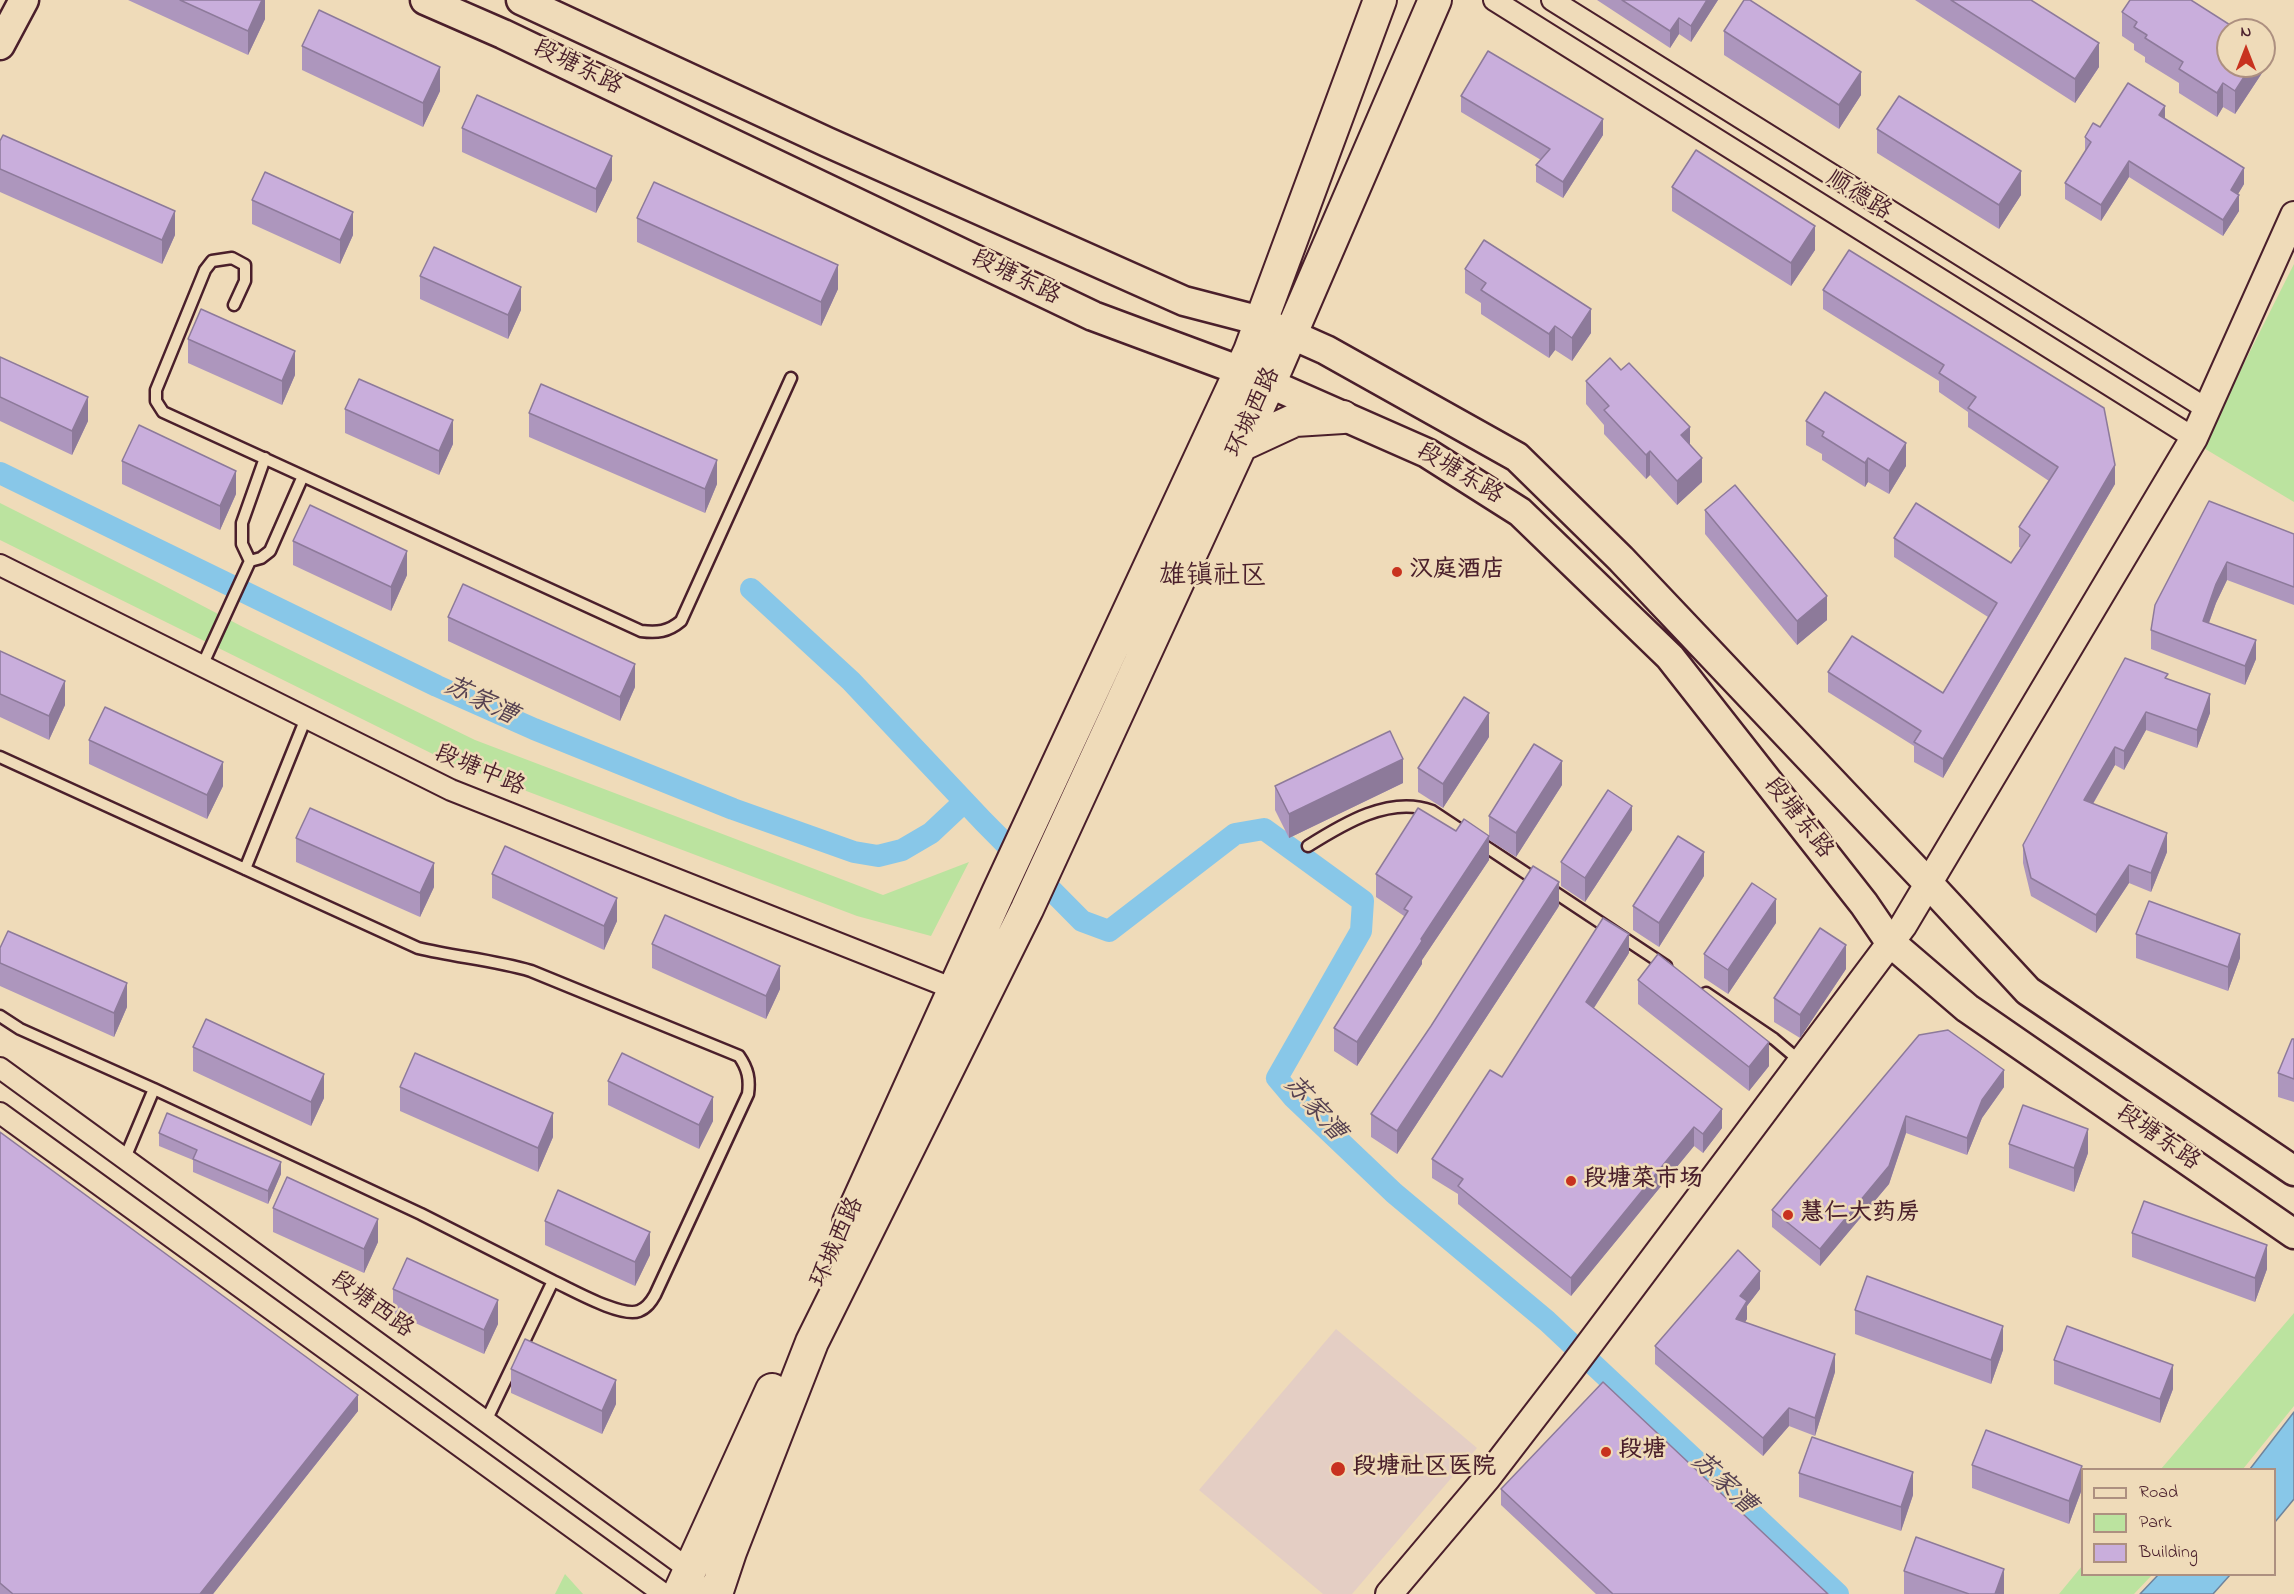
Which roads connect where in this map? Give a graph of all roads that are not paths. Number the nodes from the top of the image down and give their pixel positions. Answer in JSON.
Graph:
{"nodes":[{"id":1,"x":24,"y":0,"type":"edge"},
{"id":2,"x":425,"y":0,"type":"edge"},
{"id":3,"x":521,"y":0,"type":"edge"},
{"id":4,"x":1380,"y":0,"type":"edge"},
{"id":5,"x":1435,"y":0,"type":"edge"},
{"id":6,"x":1494,"y":0,"type":"edge"},
{"id":7,"x":1552,"y":0,"type":"edge"},
{"id":8,"x":0,"y":45,"type":"edge"},
{"id":9,"x":2294,"y":215,"type":"edge"},
{"id":10,"x":234,"y":305,"type":"dead end"},
{"id":11,"x":1261,"y":321,"type":"junction"},
{"id":12,"x":1291,"y":334,"type":"junction"},
{"id":13,"x":1241,"y":371,"type":"junction"},
{"id":14,"x":791,"y":378,"type":"dead end"},
{"id":15,"x":1269,"y":383,"type":"junction"},
{"id":16,"x":2207,"y":409,"type":"junction"},
{"id":17,"x":1343,"y":417,"type":"junction"},
{"id":18,"x":2194,"y":438,"type":"junction"},
{"id":19,"x":1241,"y":445,"type":"junction"},
{"id":20,"x":265,"y":458,"type":"junction"},
{"id":21,"x":303,"y":476,"type":"junction"},
{"id":22,"x":250,"y":561,"type":"junction"},
{"id":23,"x":0,"y":565,"type":"edge"},
{"id":24,"x":202,"y":666,"type":"junction"},
{"id":25,"x":306,"y":718,"type":"junction"},
{"id":26,"x":0,"y":757,"type":"edge"},
{"id":27,"x":1308,"y":846,"type":"dead end"},
{"id":28,"x":245,"y":869,"type":"junction"},
{"id":29,"x":1928,"y":883,"type":"junction"},
{"id":30,"x":1890,"y":942,"type":"junction"},
{"id":31,"x":1677,"y":974,"type":"edge"},
{"id":32,"x":1696,"y":987,"type":"edge"},
{"id":33,"x":954,"y":989,"type":"junction"},
{"id":34,"x":0,"y":1016,"type":"edge"},
{"id":35,"x":1801,"y":1061,"type":"junction"},
{"id":36,"x":0,"y":1068,"type":"edge"},
{"id":37,"x":154,"y":1089,"type":"junction"},
{"id":38,"x":0,"y":1113,"type":"edge"},
{"id":39,"x":125,"y":1158,"type":"junction"},
{"id":40,"x":2294,"y":1171,"type":"edge"},
{"id":41,"x":2294,"y":1234,"type":"edge"},
{"id":42,"x":553,"y":1281,"type":"junction"},
{"id":43,"x":486,"y":1421,"type":"junction"},
{"id":44,"x":691,"y":1586,"type":"edge"},
{"id":45,"x":664,"y":1594,"type":"edge"},
{"id":46,"x":716,"y":1594,"type":"edge"},
{"id":47,"x":1389,"y":1594,"type":"edge"}],
"edges":[{"from":1,"to":8,"type":"main road"},
{"from":2,"to":13,"type":"main road","name":"段塘东路"},
{"from":3,"to":11,"type":"main road","name":"段塘东路"},
{"from":4,"to":11,"type":"main road","name":"环城西路"},
{"from":5,"to":12,"type":"main road","name":"环城西路"},
{"from":6,"to":18,"type":"street","name":"顺德路"},
{"from":7,"to":16,"type":"street","name":"顺德路"},
{"from":9,"to":16,"type":"street"},
{"from":10,"to":20,"type":"lane"},
{"from":11,"to":12,"type":"main road","name":"段塘东路"},
{"from":11,"to":13,"type":"main road","name":"环城西路"},
{"from":12,"to":15,"type":"main road","name":"环城西路"},
{"from":12,"to":29,"type":"main road","name":"段塘东路"},
{"from":13,"to":15,"type":"main road","name":"段塘东路"},
{"from":13,"to":33,"type":"main road","name":"环城西路"},
{"from":14,"to":21,"type":"lane"},
{"from":15,"to":17,"type":"main road","name":"段塘东路"},
{"from":15,"to":19,"type":"main road","name":"环城西路"},
{"from":16,"to":18,"type":"street"},
{"from":17,"to":19,"type":"main road"},
{"from":17,"to":30,"type":"main road","name":"段塘东路"},
{"from":18,"to":29,"type":"street"},
{"from":19,"to":46,"type":"main road","name":"环城西路"},
{"from":20,"to":21,"type":"lane"},
{"from":20,"to":22,"type":"lane"},
{"from":21,"to":22,"type":"lane"},
{"from":22,"to":24,"type":"lane"},
{"from":23,"to":24,"type":"street","name":"段塘中路"},
{"from":24,"to":25,"type":"street","name":"段塘中路"},
{"from":25,"to":28,"type":"lane"},
{"from":25,"to":33,"type":"street","name":"段塘中路"},
{"from":26,"to":28,"type":"lane"},
{"from":27,"to":31,"type":"lane"},
{"from":28,"to":42,"type":"lane"},
{"from":29,"to":30,"type":"street"},
{"from":29,"to":40,"type":"main road","name":"段塘东路"},
{"from":30,"to":35,"type":"street"},
{"from":30,"to":41,"type":"main road","name":"段塘东路"},
{"from":32,"to":35,"type":"lane"},
{"from":33,"to":44,"type":"main road","name":"环城西路"},
{"from":34,"to":37,"type":"lane"},
{"from":35,"to":47,"type":"street"},
{"from":36,"to":39,"type":"street","name":"段塘西路"},
{"from":37,"to":39,"type":"lane"},
{"from":37,"to":42,"type":"lane"},
{"from":38,"to":45,"type":"street"},
{"from":39,"to":43,"type":"street","name":"段塘西路"},
{"from":42,"to":43,"type":"lane"},
{"from":43,"to":44,"type":"street","name":"段塘西路"}]}
